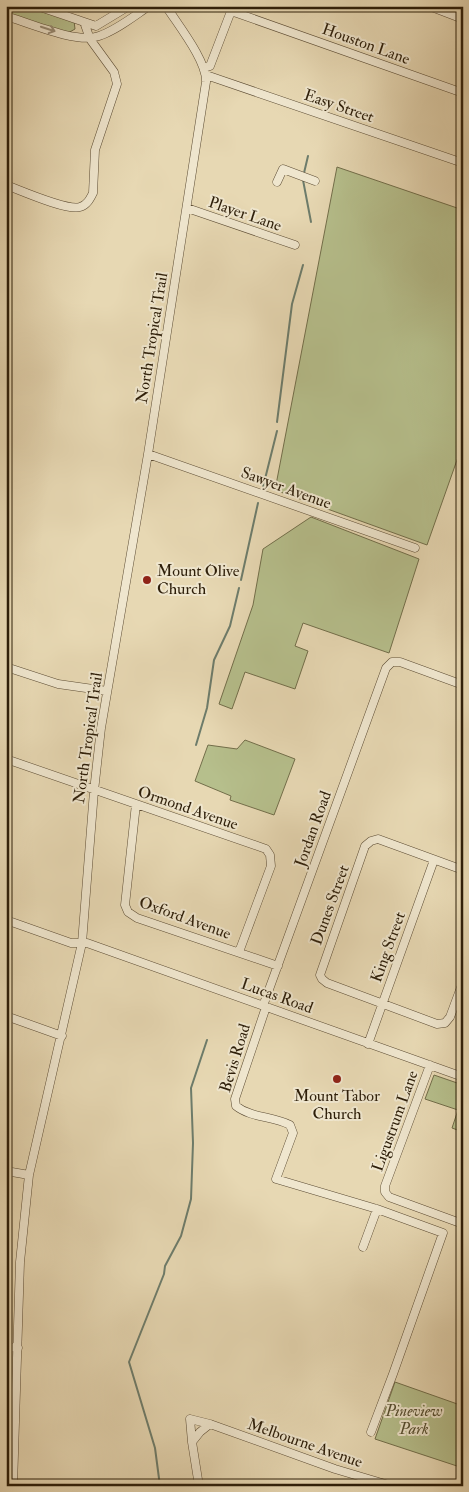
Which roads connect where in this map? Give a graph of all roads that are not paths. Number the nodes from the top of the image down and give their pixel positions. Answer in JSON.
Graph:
{"nodes":[{"id":1,"x":37,"y":6,"type":"edge"},
{"id":2,"x":149,"y":6,"type":"edge"},
{"id":3,"x":166,"y":6,"type":"edge"},
{"id":4,"x":428,"y":6,"type":"edge"},
{"id":5,"x":125,"y":8,"type":"edge"},
{"id":6,"x":232,"y":8,"type":"edge"},
{"id":7,"x":6,"y":16,"type":"edge"},
{"id":8,"x":463,"y":19,"type":"edge"},
{"id":9,"x":127,"y":20,"type":"junction"},
{"id":10,"x":84,"y":22,"type":"junction"},
{"id":11,"x":90,"y":39,"type":"junction"},
{"id":12,"x":205,"y":72,"type":"junction"},
{"id":13,"x":463,"y":94,"type":"edge"},
{"id":14,"x":463,"y":163,"type":"edge"},
{"id":15,"x":315,"y":181,"type":"dead end"},
{"id":16,"x":277,"y":182,"type":"dead end"},
{"id":17,"x":6,"y":185,"type":"edge"},
{"id":18,"x":187,"y":208,"type":"junction"},
{"id":19,"x":295,"y":245,"type":"dead end"},
{"id":20,"x":148,"y":454,"type":"junction"},
{"id":21,"x":415,"y":548,"type":"dead end"},
{"id":22,"x":6,"y":667,"type":"edge"},
{"id":23,"x":463,"y":685,"type":"edge"},
{"id":24,"x":107,"y":691,"type":"junction"},
{"id":25,"x":6,"y":759,"type":"edge"},
{"id":26,"x":94,"y":790,"type":"junction"},
{"id":27,"x":136,"y":804,"type":"junction"},
{"id":28,"x":434,"y":860,"type":"junction"},
{"id":29,"x":463,"y":870,"type":"edge"},
{"id":30,"x":6,"y":920,"type":"edge"},
{"id":31,"x":82,"y":943,"type":"junction"},
{"id":32,"x":239,"y":952,"type":"junction"},
{"id":33,"x":278,"y":966,"type":"junction"},
{"id":34,"x":463,"y":982,"type":"edge"},
{"id":35,"x":382,"y":1004,"type":"junction"},
{"id":36,"x":264,"y":1007,"type":"junction"},
{"id":37,"x":6,"y":1016,"type":"edge"},
{"id":38,"x":62,"y":1036,"type":"junction"},
{"id":39,"x":368,"y":1044,"type":"junction"},
{"id":40,"x":430,"y":1065,"type":"junction"},
{"id":41,"x":463,"y":1077,"type":"edge"},
{"id":42,"x":6,"y":1172,"type":"edge"},
{"id":43,"x":29,"y":1175,"type":"junction"},
{"id":44,"x":377,"y":1209,"type":"junction"},
{"id":45,"x":463,"y":1224,"type":"edge"},
{"id":46,"x":363,"y":1247,"type":"dead end"},
{"id":47,"x":6,"y":1347,"type":"edge"},
{"id":48,"x":18,"y":1348,"type":"junction"},
{"id":49,"x":210,"y":1424,"type":"junction"},
{"id":50,"x":371,"y":1432,"type":"dead end"},
{"id":51,"x":192,"y":1442,"type":"junction"},
{"id":52,"x":10,"y":1455,"type":"edge"},
{"id":53,"x":13,"y":1486,"type":"edge"},
{"id":54,"x":199,"y":1486,"type":"edge"},
{"id":55,"x":392,"y":1486,"type":"edge"}],
"edges":[{"from":1,"to":10,"type":"street"},
{"from":2,"to":9,"type":"street"},
{"from":3,"to":12,"type":"street"},
{"from":4,"to":8,"type":"street"},
{"from":5,"to":9,"type":"street"},
{"from":5,"to":10,"type":"street"},
{"from":6,"to":12,"type":"street"},
{"from":6,"to":13,"type":"street","name":"Houston Lane"},
{"from":7,"to":11,"type":"street","one_way":true},
{"from":9,"to":11,"type":"street"},
{"from":10,"to":11,"type":"street"},
{"from":11,"to":17,"type":"street"},
{"from":12,"to":14,"type":"street","name":"Easy Street"},
{"from":12,"to":18,"type":"street","name":"North Tropical Trail"},
{"from":15,"to":16,"type":"street"},
{"from":18,"to":19,"type":"street","name":"Player Lane"},
{"from":18,"to":20,"type":"street","name":"North Tropical Trail"},
{"from":20,"to":21,"type":"street","name":"Sawyer Avenue"},
{"from":20,"to":24,"type":"street","name":"North Tropical Trail"},
{"from":22,"to":24,"type":"street"},
{"from":23,"to":33,"type":"street","name":"Jordan Road"},
{"from":24,"to":26,"type":"street","name":"North Tropical Trail"},
{"from":25,"to":26,"type":"street","name":"Ormond Avenue"},
{"from":26,"to":27,"type":"street","name":"Ormond Avenue"},
{"from":26,"to":31,"type":"street","name":"North Tropical Trail"},
{"from":27,"to":32,"type":"street","name":"Oxford Avenue"},
{"from":27,"to":32,"type":"street","name":"Ormond Avenue"},
{"from":28,"to":29,"type":"street"},
{"from":28,"to":35,"type":"street","name":"King Street"},
{"from":28,"to":35,"type":"street","name":"Dunes Street"},
{"from":30,"to":31,"type":"street","name":"Lucas Road"},
{"from":31,"to":36,"type":"street","name":"Lucas Road"},
{"from":31,"to":38,"type":"street","name":"North Tropical Trail"},
{"from":32,"to":33,"type":"street","name":"Oxford Avenue"},
{"from":33,"to":36,"type":"street","name":"Jordan Road"},
{"from":34,"to":35,"type":"street"},
{"from":35,"to":39,"type":"street","name":"King Street"},
{"from":36,"to":39,"type":"street","name":"Lucas Road"},
{"from":36,"to":44,"type":"street","name":"Bevis Road"},
{"from":37,"to":38,"type":"street"},
{"from":38,"to":43,"type":"street","name":"North Tropical Trail"},
{"from":39,"to":40,"type":"street","name":"Lucas Road"},
{"from":40,"to":41,"type":"street","name":"Lucas Road"},
{"from":40,"to":45,"type":"street","name":"Ligustrum Lane"},
{"from":42,"to":43,"type":"street"},
{"from":43,"to":48,"type":"street","name":"North Tropical Trail"},
{"from":44,"to":46,"type":"street"},
{"from":44,"to":50,"type":"street","name":"Bevis Road"},
{"from":47,"to":48,"type":"street"},
{"from":48,"to":52,"type":"street","name":"North Tropical Trail"},
{"from":49,"to":51,"type":"street"},
{"from":49,"to":51,"type":"street","name":"Melbourne Avenue"},
{"from":49,"to":55,"type":"street","name":"Melbourne Avenue"},
{"from":51,"to":54,"type":"street"},
{"from":52,"to":53,"type":"street","name":"North Tropical Trail"}]}
